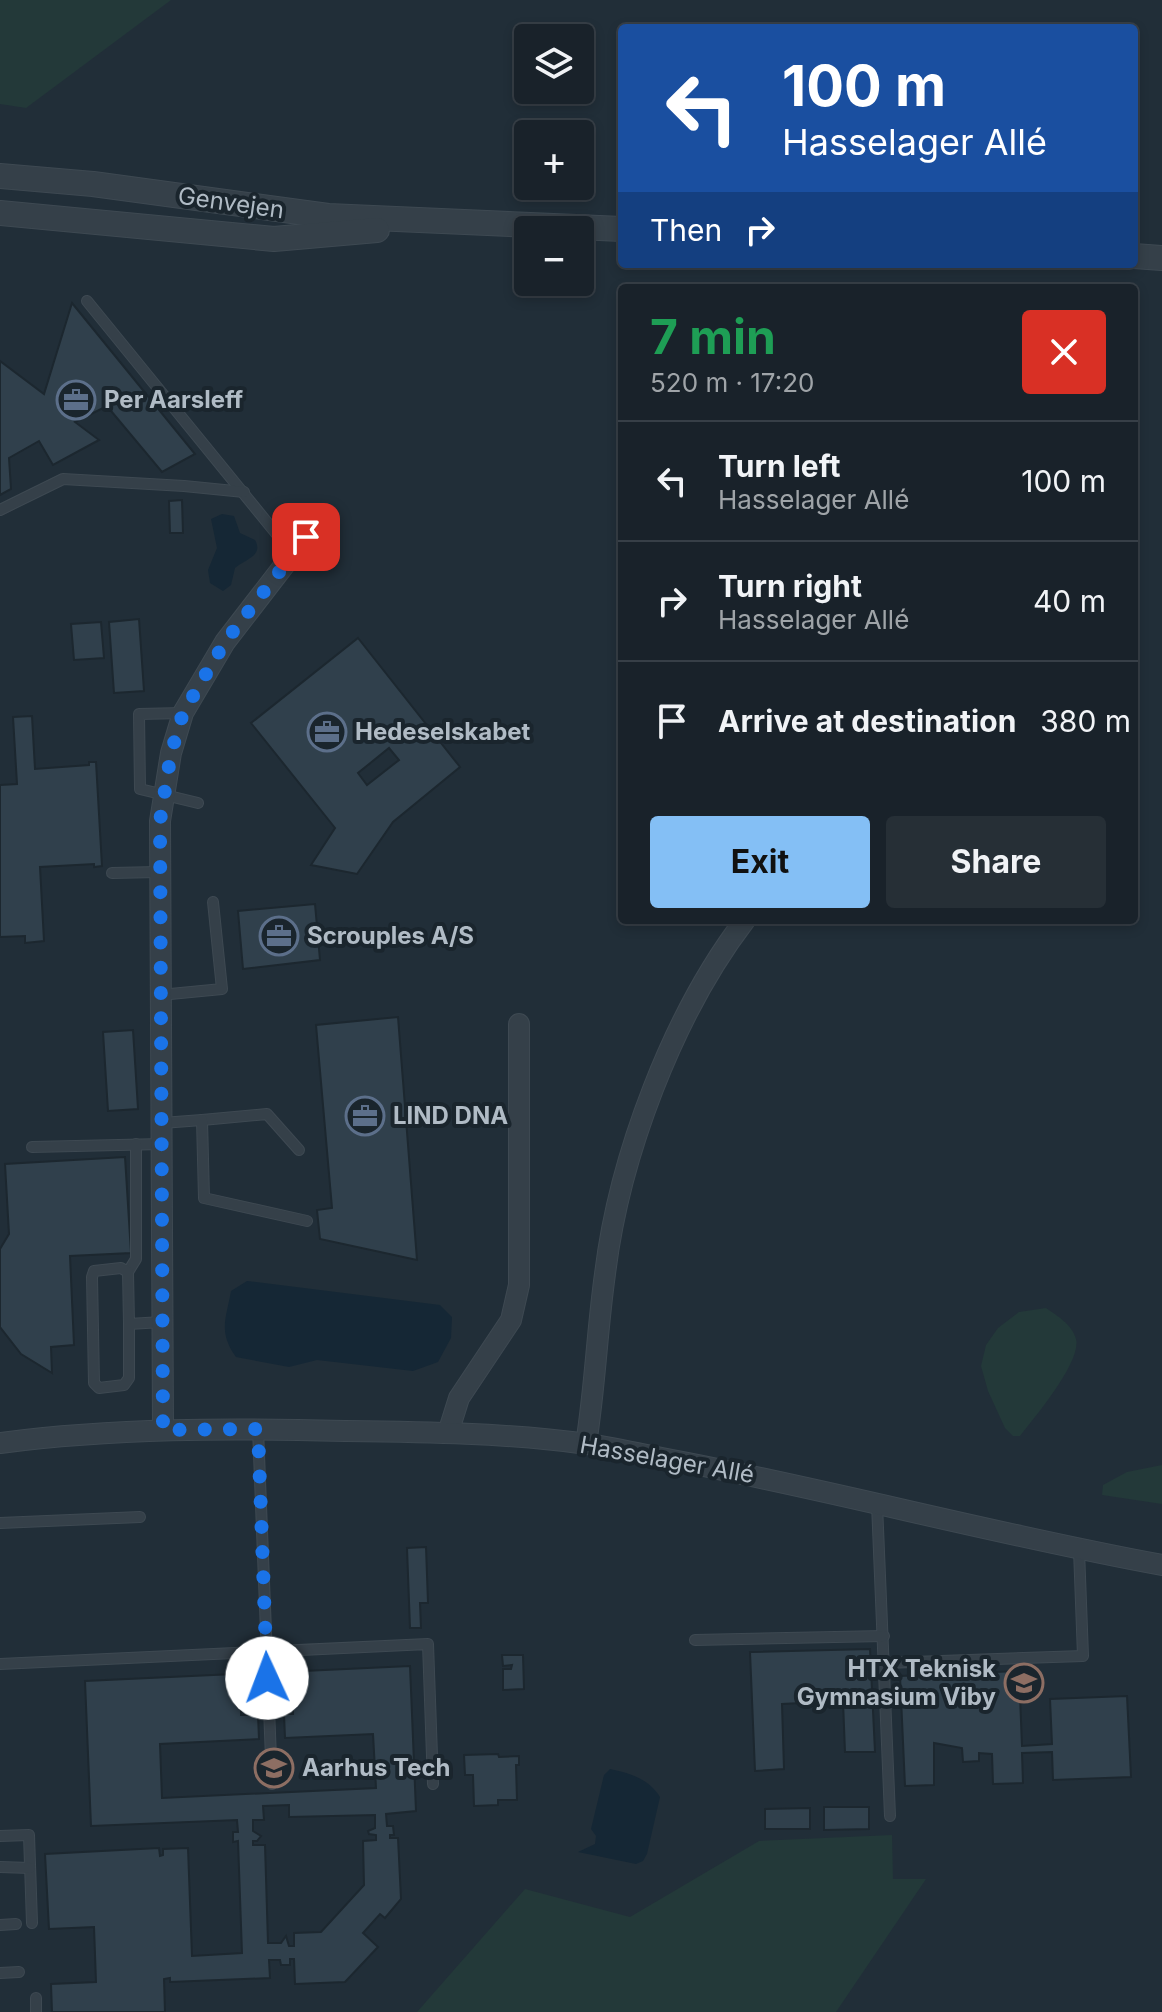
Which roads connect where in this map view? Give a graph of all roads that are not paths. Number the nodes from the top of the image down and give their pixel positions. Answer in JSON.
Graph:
{"nodes":[{"id":1,"x":0,"y":176,"type":"edge"},
{"id":2,"x":0,"y":191,"type":"edge"},
{"id":3,"x":0,"y":213,"type":"edge"},
{"id":4,"x":328,"y":216,"type":"junction"},
{"id":5,"x":463,"y":223,"type":"junction"},
{"id":6,"x":618,"y":229,"type":"edge"},
{"id":7,"x":1138,"y":256,"type":"edge"},
{"id":8,"x":1162,"y":258,"type":"edge"},
{"id":9,"x":87,"y":301,"type":"dead end"},
{"id":10,"x":244,"y":492,"type":"junction"},
{"id":11,"x":0,"y":510,"type":"edge"},
{"id":12,"x":299,"y":545,"type":"joint"},
{"id":13,"x":183,"y":713,"type":"junction"},
{"id":14,"x":165,"y":793,"type":"junction"},
{"id":15,"x":198,"y":803,"type":"dead end"},
{"id":16,"x":158,"y":872,"type":"junction"},
{"id":17,"x":112,"y":873,"type":"dead end"},
{"id":18,"x":213,"y":902,"type":"dead end"},
{"id":19,"x":742,"y":924,"type":"edge"},
{"id":20,"x":160,"y":995,"type":"junction"},
{"id":21,"x":519,"y":1024,"type":"dead end"},
{"id":22,"x":202,"y":1120,"type":"junction"},
{"id":23,"x":162,"y":1134,"type":"junction"},
{"id":24,"x":136,"y":1144,"type":"junction"},
{"id":25,"x":32,"y":1147,"type":"dead end"},
{"id":26,"x":299,"y":1150,"type":"dead end"},
{"id":27,"x":307,"y":1221,"type":"dead end"},
{"id":28,"x":128,"y":1272,"type":"junction"},
{"id":29,"x":162,"y":1322,"type":"junction"},
{"id":30,"x":129,"y":1324,"type":"junction"},
{"id":31,"x":258,"y":1429,"type":"junction"},
{"id":32,"x":163,"y":1430,"type":"junction"},
{"id":33,"x":448,"y":1433,"type":"junction"},
{"id":34,"x":0,"y":1434,"type":"edge"},
{"id":35,"x":46,"y":1437,"type":"junction"},
{"id":36,"x":0,"y":1443,"type":"edge"},
{"id":37,"x":586,"y":1444,"type":"junction"},
{"id":38,"x":877,"y":1504,"type":"junction"},
{"id":39,"x":140,"y":1517,"type":"dead end"},
{"id":40,"x":0,"y":1523,"type":"edge"},
{"id":41,"x":1079,"y":1550,"type":"junction"},
{"id":42,"x":1162,"y":1565,"type":"edge"},
{"id":43,"x":884,"y":1636,"type":"junction"},
{"id":44,"x":695,"y":1640,"type":"dead end"},
{"id":45,"x":266,"y":1651,"type":"junction"},
{"id":46,"x":885,"y":1663,"type":"junction"},
{"id":47,"x":0,"y":1664,"type":"edge"},
{"id":48,"x":272,"y":1784,"type":"dead end"},
{"id":49,"x":433,"y":1784,"type":"dead end"},
{"id":50,"x":890,"y":1816,"type":"dead end"},
{"id":51,"x":0,"y":1836,"type":"edge"},
{"id":52,"x":0,"y":1867,"type":"edge"},
{"id":53,"x":30,"y":1868,"type":"junction"},
{"id":54,"x":32,"y":1923,"type":"dead end"},
{"id":55,"x":16,"y":1924,"type":"dead end"},
{"id":56,"x":0,"y":1925,"type":"edge"},
{"id":57,"x":19,"y":1972,"type":"dead end"},
{"id":58,"x":0,"y":1973,"type":"edge"},
{"id":59,"x":36,"y":1998,"type":"dead end"},
{"id":60,"x":36,"y":2012,"type":"edge"}],
"edges":[{"from":1,"to":4,"type":"street","name":"Genvejen"},
{"from":2,"to":4,"type":"street"},
{"from":3,"to":5,"type":"street","name":"Genvejen"},
{"from":4,"to":5,"type":"street","name":"Genvejen"},
{"from":5,"to":6,"type":"street","name":"Genvejen"},
{"from":7,"to":8,"type":"street"},
{"from":9,"to":10,"type":"lane"},
{"from":10,"to":11,"type":"lane"},
{"from":10,"to":12,"type":"lane"},
{"from":12,"to":13,"type":"street"},
{"from":13,"to":14,"type":"street"},
{"from":13,"to":14,"type":"lane"},
{"from":14,"to":15,"type":"lane"},
{"from":14,"to":16,"type":"street"},
{"from":16,"to":17,"type":"lane"},
{"from":16,"to":20,"type":"street"},
{"from":18,"to":20,"type":"lane"},
{"from":19,"to":37,"type":"street"},
{"from":20,"to":23,"type":"street"},
{"from":21,"to":33,"type":"street"},
{"from":22,"to":23,"type":"lane"},
{"from":22,"to":26,"type":"lane"},
{"from":22,"to":27,"type":"lane"},
{"from":23,"to":24,"type":"lane"},
{"from":23,"to":29,"type":"street"},
{"from":24,"to":25,"type":"lane"},
{"from":24,"to":28,"type":"lane"},
{"from":28,"to":30,"type":"lane"},
{"from":28,"to":30,"type":"lane"},
{"from":29,"to":30,"type":"lane"},
{"from":29,"to":32,"type":"street"},
{"from":31,"to":32,"type":"street","name":"Hasselager Allé"},
{"from":31,"to":33,"type":"street","name":"Hasselager Allé"},
{"from":31,"to":45,"type":"lane"},
{"from":32,"to":35,"type":"street","name":"Hasselager Allé"},
{"from":33,"to":37,"type":"street","name":"Hasselager Allé"},
{"from":34,"to":35,"type":"street","name":"Hasselager Allé"},
{"from":35,"to":36,"type":"street","name":"Hasselager Allé"},
{"from":37,"to":38,"type":"street","name":"Hasselager Allé"},
{"from":38,"to":41,"type":"street","name":"Hasselager Allé"},
{"from":38,"to":43,"type":"lane"},
{"from":39,"to":40,"type":"lane"},
{"from":41,"to":42,"type":"street","name":"Hasselager Allé"},
{"from":41,"to":46,"type":"lane"},
{"from":43,"to":44,"type":"lane"},
{"from":43,"to":46,"type":"lane"},
{"from":45,"to":47,"type":"lane"},
{"from":45,"to":48,"type":"lane"},
{"from":45,"to":49,"type":"lane"},
{"from":46,"to":50,"type":"lane"},
{"from":51,"to":53,"type":"lane"},
{"from":52,"to":53,"type":"lane"},
{"from":53,"to":54,"type":"lane"},
{"from":55,"to":56,"type":"lane"},
{"from":57,"to":58,"type":"lane"},
{"from":59,"to":60,"type":"lane"}]}
